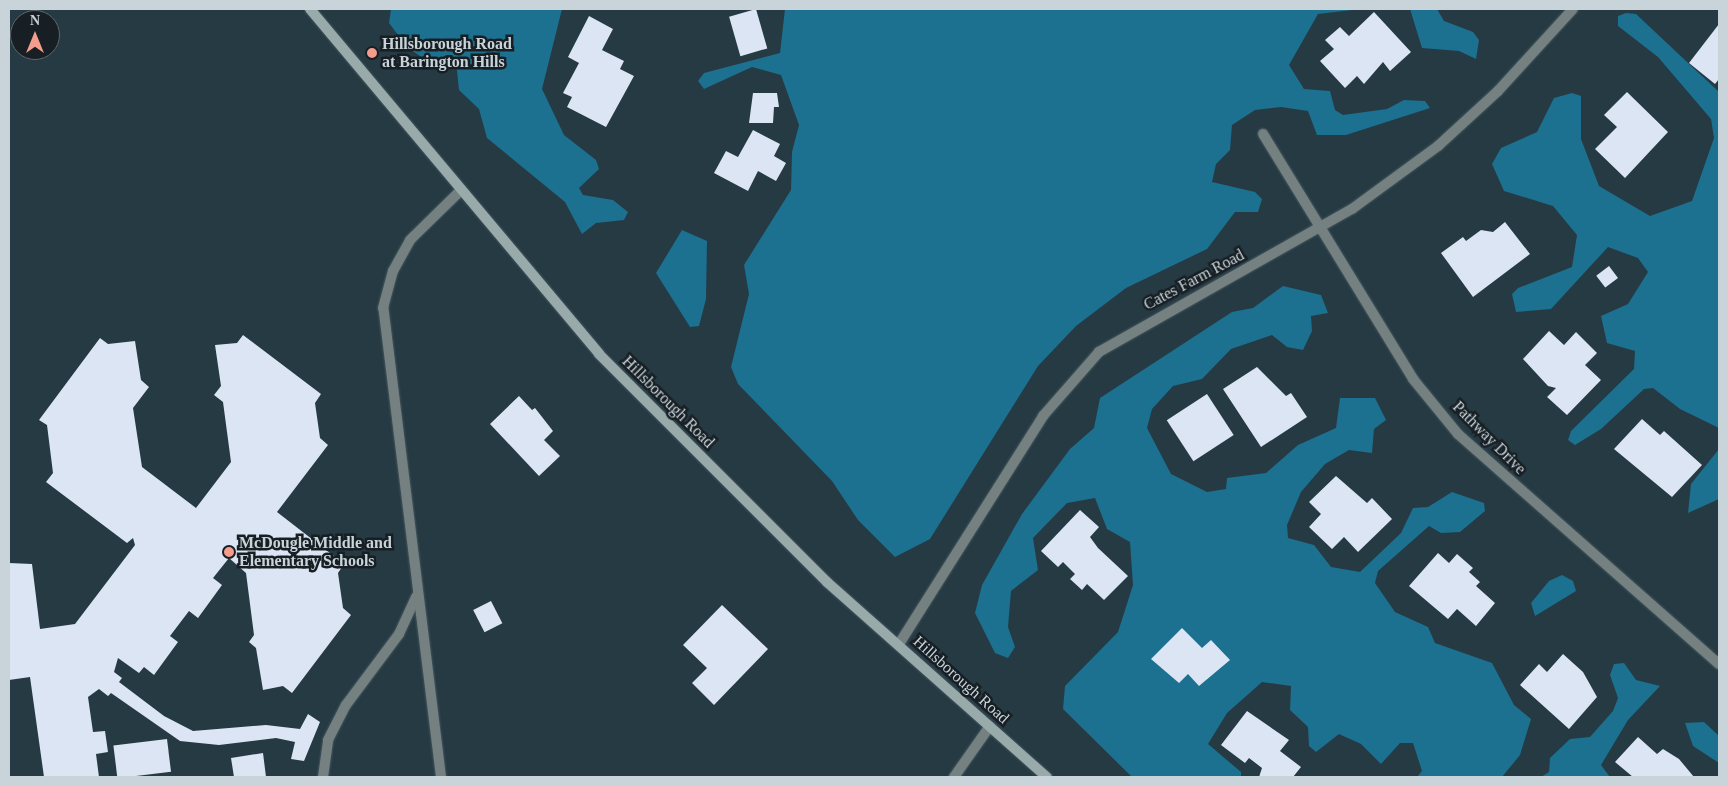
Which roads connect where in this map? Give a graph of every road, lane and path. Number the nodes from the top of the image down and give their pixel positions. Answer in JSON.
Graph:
{"nodes":[{"id":1,"x":310,"y":9,"type":"edge"},
{"id":2,"x":1573,"y":9,"type":"edge"},
{"id":3,"x":1263,"y":134,"type":"dead end"},
{"id":4,"x":461,"y":190,"type":"junction"},
{"id":5,"x":1319,"y":228,"type":"junction"},
{"id":6,"x":416,"y":597,"type":"junction"},
{"id":7,"x":898,"y":644,"type":"junction"},
{"id":8,"x":1719,"y":664,"type":"edge"},
{"id":9,"x":990,"y":726,"type":"junction"},
{"id":10,"x":323,"y":777,"type":"edge"},
{"id":11,"x":441,"y":777,"type":"edge"},
{"id":12,"x":954,"y":777,"type":"edge"},
{"id":13,"x":1047,"y":777,"type":"edge"}],
"edges":[{"from":1,"to":4,"type":"main road","name":"Hillsborough Road"},
{"from":2,"to":5,"type":"street","name":"Cates Farm Road"},
{"from":3,"to":5,"type":"street","name":"Pathway Drive"},
{"from":4,"to":6,"type":"street"},
{"from":4,"to":7,"type":"main road","name":"Hillsborough Road"},
{"from":5,"to":7,"type":"street","name":"Cates Farm Road"},
{"from":5,"to":8,"type":"street","name":"Pathway Drive"},
{"from":6,"to":10,"type":"street"},
{"from":6,"to":11,"type":"street"},
{"from":7,"to":9,"type":"main road","name":"Hillsborough Road"},
{"from":9,"to":12,"type":"street"},
{"from":9,"to":13,"type":"main road","name":"Hillsborough Road"}]}
